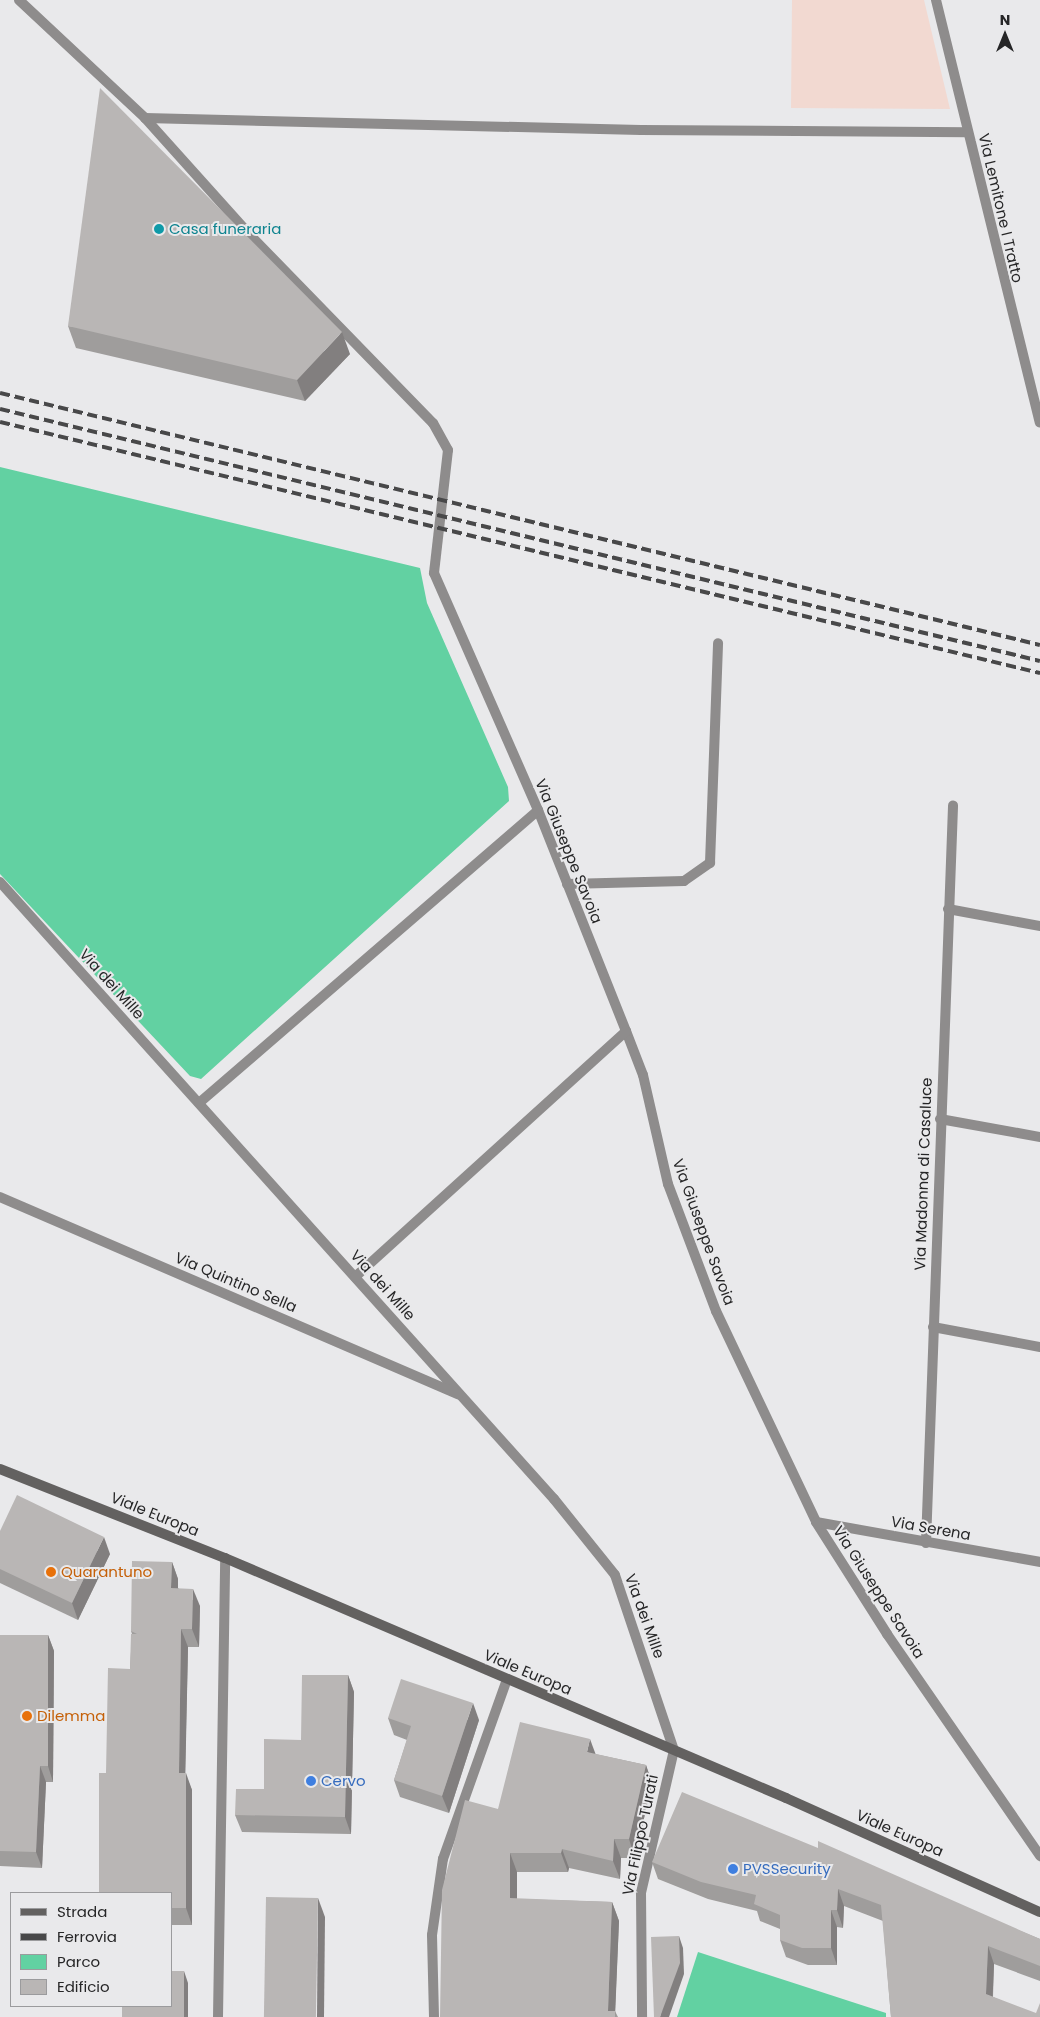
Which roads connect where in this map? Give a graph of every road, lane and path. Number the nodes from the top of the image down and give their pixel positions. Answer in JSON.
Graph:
{"nodes":[{"id":1,"x":19,"y":0,"type":"edge"},
{"id":2,"x":936,"y":0,"type":"edge"},
{"id":3,"x":145,"y":118,"type":"junction"},
{"id":4,"x":968,"y":132,"type":"junction"},
{"id":5,"x":1040,"y":422,"type":"edge"},
{"id":6,"x":718,"y":643,"type":"dead end"},
{"id":7,"x":953,"y":805,"type":"dead end"},
{"id":8,"x":538,"y":810,"type":"junction"},
{"id":9,"x":0,"y":882,"type":"edge"},
{"id":10,"x":567,"y":884,"type":"junction"},
{"id":11,"x":948,"y":910,"type":"junction"},
{"id":12,"x":1040,"y":926,"type":"edge"},
{"id":13,"x":626,"y":1031,"type":"junction"},
{"id":14,"x":199,"y":1103,"type":"junction"},
{"id":15,"x":940,"y":1119,"type":"junction"},
{"id":16,"x":1040,"y":1137,"type":"edge"},
{"id":17,"x":0,"y":1197,"type":"edge"},
{"id":18,"x":355,"y":1277,"type":"junction"},
{"id":19,"x":933,"y":1327,"type":"junction"},
{"id":20,"x":1040,"y":1347,"type":"edge"},
{"id":21,"x":461,"y":1395,"type":"junction"},
{"id":22,"x":0,"y":1469,"type":"edge"},
{"id":23,"x":816,"y":1522,"type":"junction"},
{"id":24,"x":926,"y":1543,"type":"junction"},
{"id":25,"x":225,"y":1558,"type":"junction"},
{"id":26,"x":1040,"y":1562,"type":"edge"},
{"id":27,"x":507,"y":1679,"type":"junction"},
{"id":28,"x":674,"y":1750,"type":"junction"},
{"id":29,"x":1040,"y":1856,"type":"edge"},
{"id":30,"x":1040,"y":1912,"type":"edge"},
{"id":31,"x":218,"y":2017,"type":"edge"},
{"id":32,"x":434,"y":2017,"type":"edge"},
{"id":33,"x":642,"y":2017,"type":"edge"}],
"edges":[{"from":1,"to":3,"type":"street"},
{"from":2,"to":4,"type":"street","name":"Via Lemitone I Tratto"},
{"from":3,"to":4,"type":"street"},
{"from":3,"to":8,"type":"street","name":"Via Giuseppe Savoia"},
{"from":4,"to":5,"type":"street","name":"Via Lemitone I Tratto"},
{"from":6,"to":10,"type":"street"},
{"from":7,"to":11,"type":"street","name":"Via Madonna di Casaluce"},
{"from":8,"to":10,"type":"street","name":"Via Giuseppe Savoia"},
{"from":8,"to":14,"type":"street"},
{"from":9,"to":14,"type":"street","name":"Via dei Mille"},
{"from":10,"to":13,"type":"street","name":"Via Giuseppe Savoia"},
{"from":11,"to":12,"type":"street"},
{"from":11,"to":15,"type":"street","name":"Via Madonna di Casaluce"},
{"from":13,"to":18,"type":"street"},
{"from":13,"to":23,"type":"street","name":"Via Giuseppe Savoia"},
{"from":14,"to":18,"type":"street","name":"Via dei Mille"},
{"from":15,"to":16,"type":"street"},
{"from":15,"to":19,"type":"street","name":"Via Madonna di Casaluce"},
{"from":17,"to":21,"type":"street","name":"Via Quintino Sella"},
{"from":18,"to":21,"type":"street","name":"Via dei Mille"},
{"from":19,"to":20,"type":"street"},
{"from":19,"to":24,"type":"street","name":"Via Madonna di Casaluce"},
{"from":21,"to":28,"type":"street","name":"Via dei Mille"},
{"from":22,"to":25,"type":"main road","name":"Viale Europa"},
{"from":23,"to":24,"type":"street","name":"Via Serena"},
{"from":23,"to":29,"type":"street","name":"Via Giuseppe Savoia"},
{"from":24,"to":26,"type":"street","name":"Via Serena"},
{"from":25,"to":27,"type":"main road","name":"Viale Europa"},
{"from":25,"to":31,"type":"street"},
{"from":27,"to":28,"type":"main road","name":"Viale Europa"},
{"from":27,"to":32,"type":"street"},
{"from":28,"to":30,"type":"main road","name":"Viale Europa"},
{"from":28,"to":33,"type":"street","name":"Via Filippo Turati"}]}
